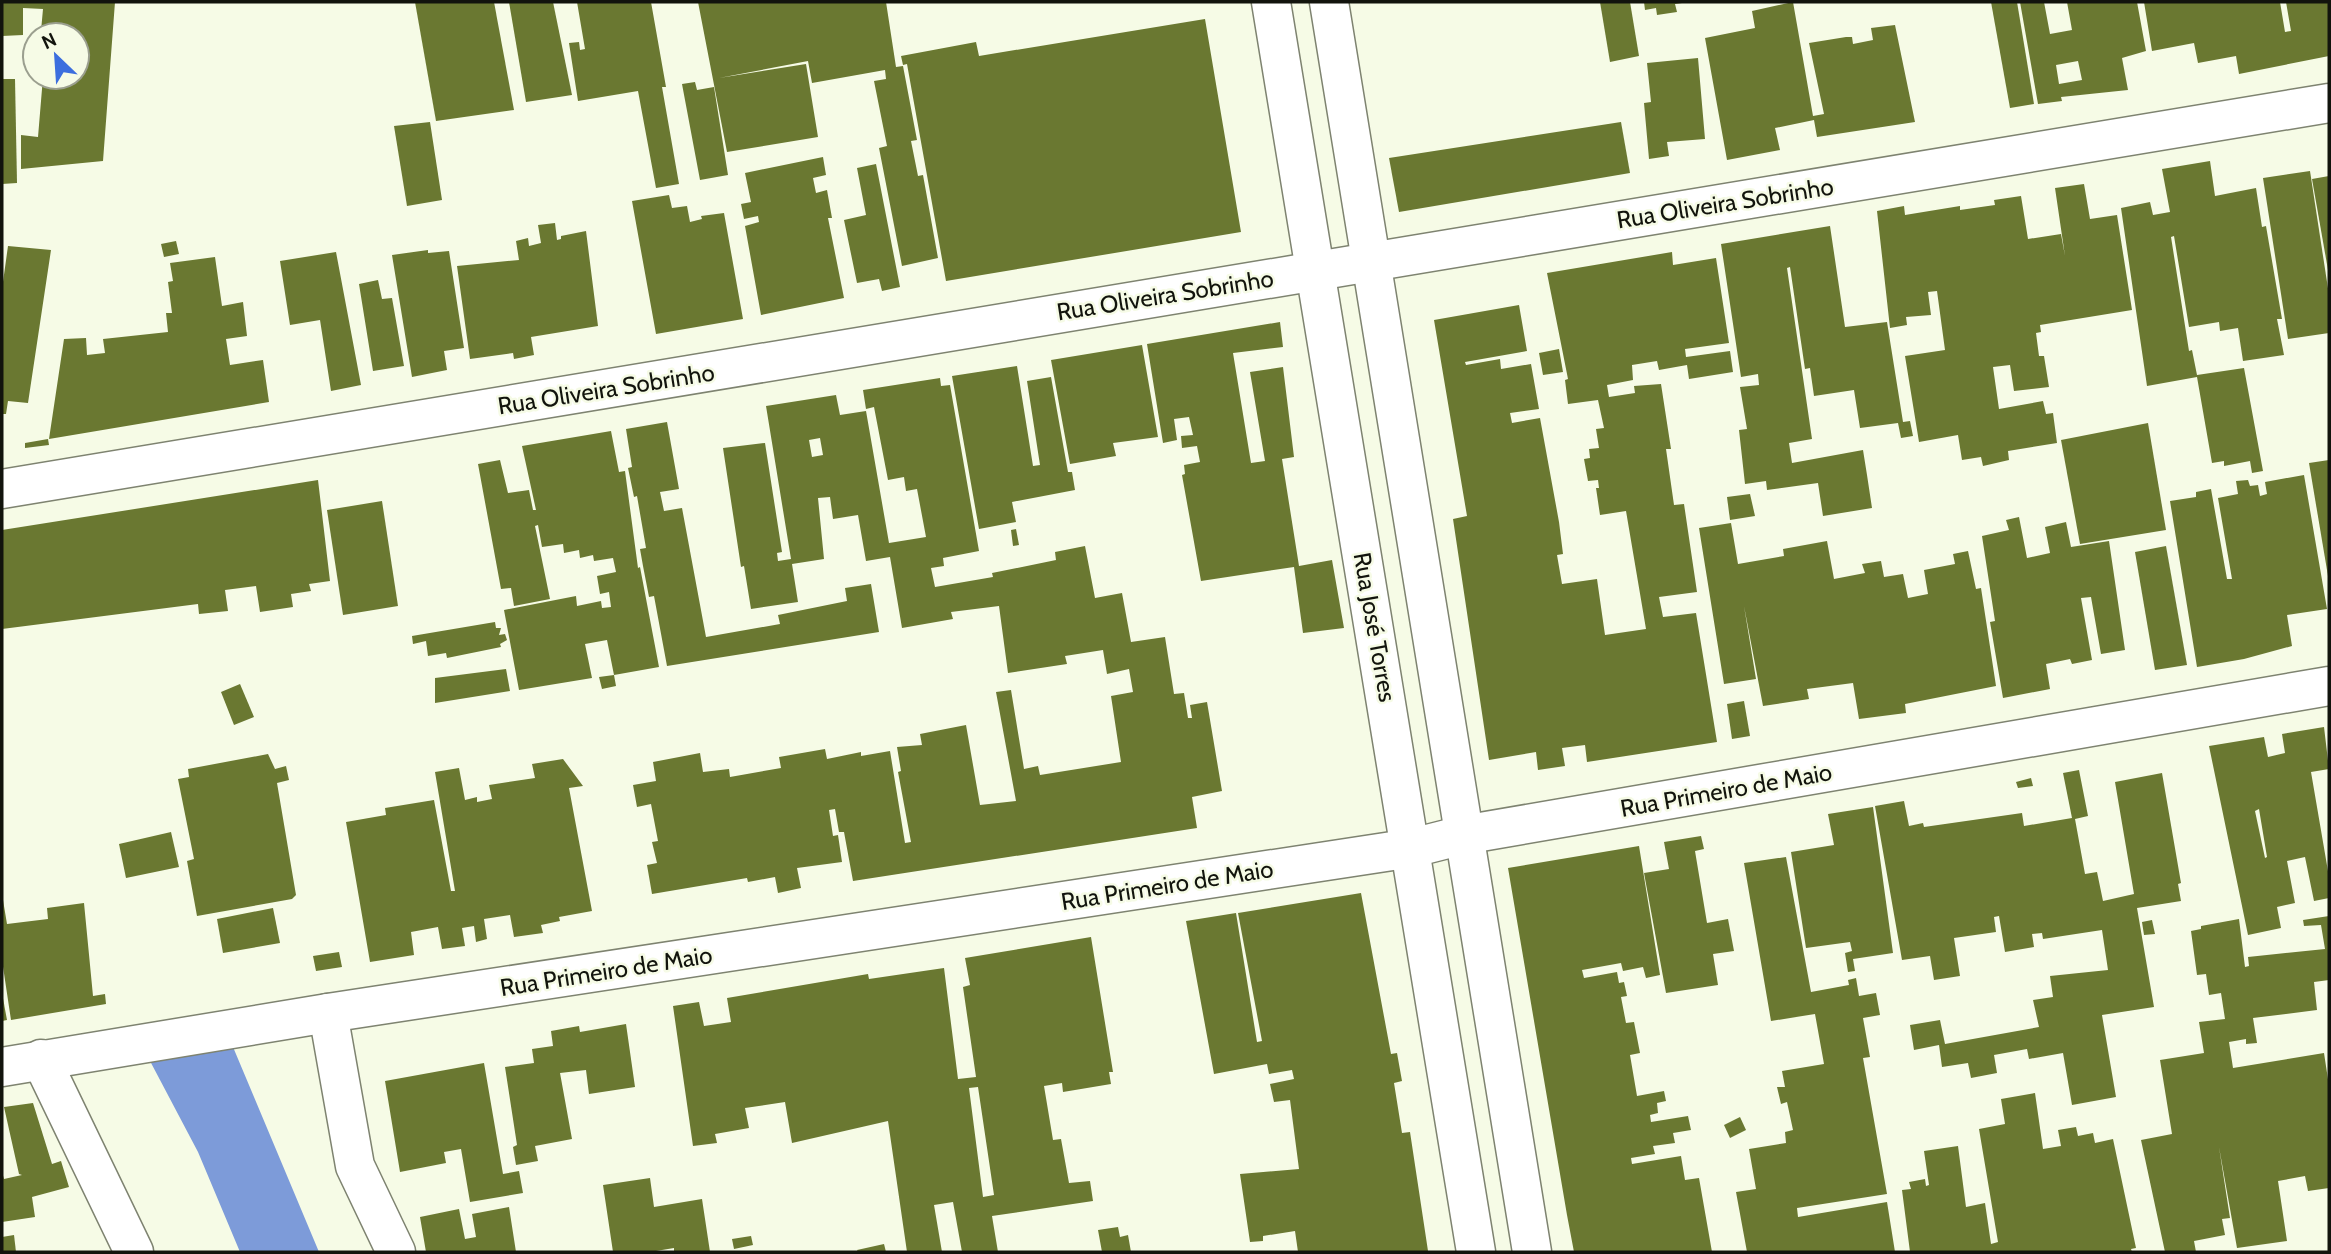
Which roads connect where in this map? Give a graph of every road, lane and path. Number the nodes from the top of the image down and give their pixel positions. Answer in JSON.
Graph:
{"nodes":[{"id":1,"x":1271,"y":2,"type":"edge"},
{"id":2,"x":1329,"y":2,"type":"edge"},
{"id":3,"x":2329,"y":103,"type":"edge"},
{"id":4,"x":1371,"y":261,"type":"junction"},
{"id":5,"x":1315,"y":270,"type":"junction"},
{"id":6,"x":2,"y":489,"type":"edge"},
{"id":7,"x":2329,"y":687,"type":"edge"},
{"id":8,"x":1462,"y":835,"type":"junction"},
{"id":9,"x":1412,"y":848,"type":"junction"},
{"id":10,"x":328,"y":1013,"type":"junction"},
{"id":11,"x":41,"y":1059,"type":"junction"},
{"id":12,"x":2,"y":1067,"type":"edge"},
{"id":13,"x":134,"y":1252,"type":"edge"},
{"id":14,"x":396,"y":1252,"type":"edge"},
{"id":15,"x":1476,"y":1252,"type":"edge"},
{"id":16,"x":1532,"y":1252,"type":"edge"}],
"edges":[{"from":1,"to":5,"type":"street","name":"Rua José Torres"},
{"from":2,"to":4,"type":"street"},
{"from":3,"to":4,"type":"street","name":"Rua Oliveira Sobrinho"},
{"from":4,"to":5,"type":"street","name":"Rua Oliveira Sobrinho"},
{"from":4,"to":8,"type":"street"},
{"from":5,"to":6,"type":"street","name":"Rua Oliveira Sobrinho"},
{"from":5,"to":9,"type":"street","name":"Rua José Torres"},
{"from":7,"to":8,"type":"street","name":"Rua Primeiro de Maio"},
{"from":8,"to":9,"type":"street","name":"Rua Primeiro de Maio"},
{"from":8,"to":16,"type":"street"},
{"from":9,"to":10,"type":"street","name":"Rua Primeiro de Maio"},
{"from":9,"to":15,"type":"street","name":"Rua José Torres"},
{"from":10,"to":11,"type":"street","name":"Rua Primeiro de Maio"},
{"from":10,"to":14,"type":"street"},
{"from":11,"to":12,"type":"street","name":"Rua Primeiro de Maio"},
{"from":11,"to":13,"type":"street"}]}
